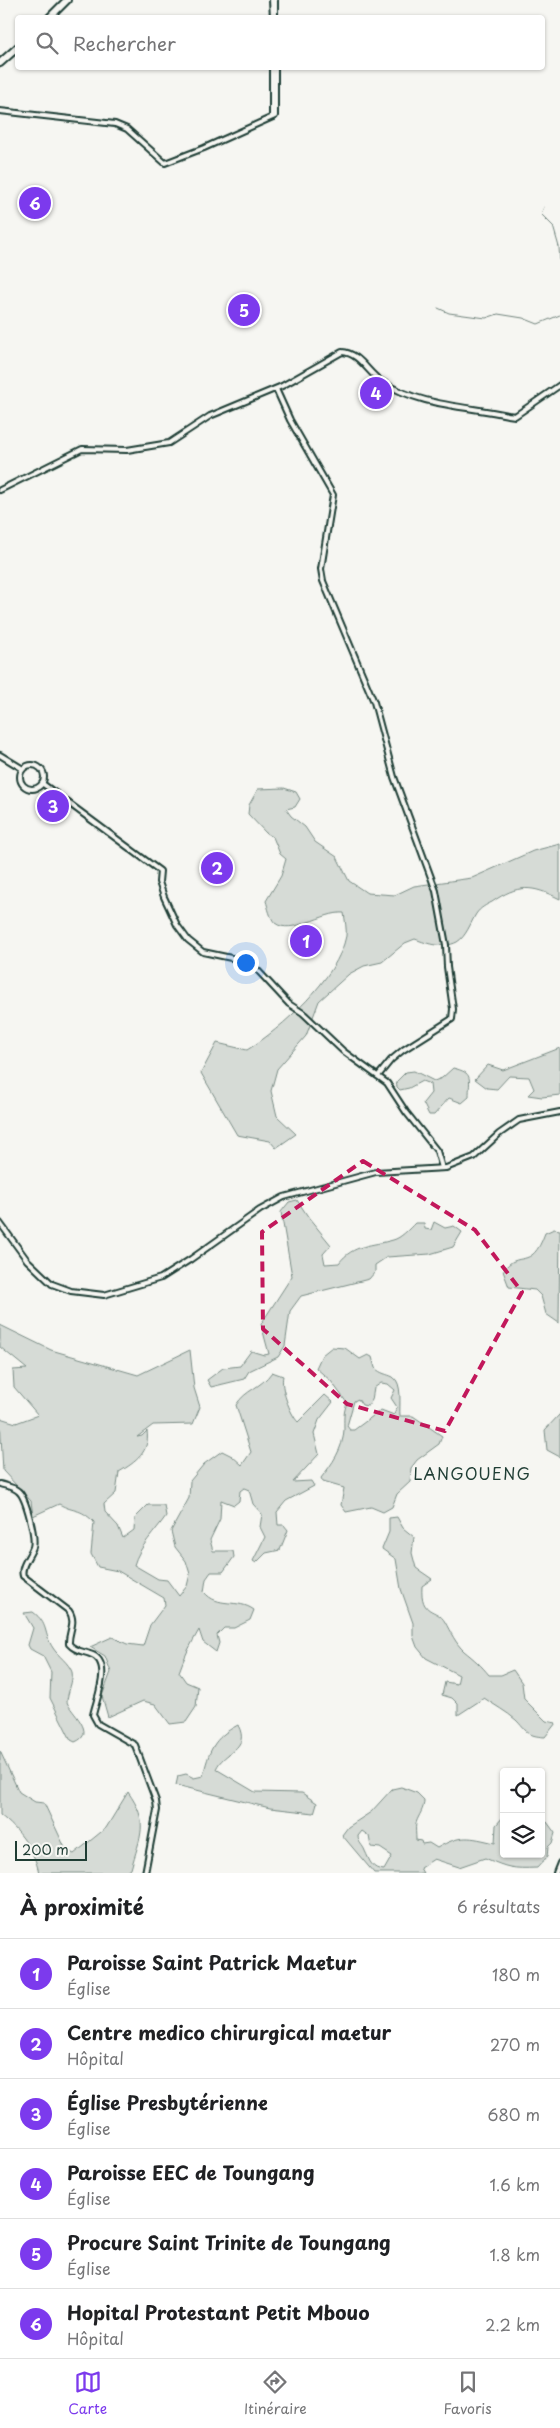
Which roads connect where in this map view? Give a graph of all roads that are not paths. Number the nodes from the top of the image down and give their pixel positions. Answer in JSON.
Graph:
{"nodes":[{"id":1,"x":67,"y":0,"type":"edge"},
{"id":2,"x":274,"y":0,"type":"edge"},
{"id":3,"x":51,"y":15,"type":"edge"},
{"id":4,"x":274,"y":15,"type":"edge"},
{"id":5,"x":15,"y":49,"type":"edge"},
{"id":6,"x":0,"y":63,"type":"edge"},
{"id":7,"x":274,"y":70,"type":"edge"},
{"id":8,"x":0,"y":111,"type":"edge"},
{"id":9,"x":560,"y":385,"type":"edge"},
{"id":10,"x":276,"y":389,"type":"junction"},
{"id":11,"x":0,"y":490,"type":"edge"},
{"id":12,"x":0,"y":755,"type":"edge"},
{"id":13,"x":23,"y":770,"type":"junction"},
{"id":14,"x":43,"y":784,"type":"junction"},
{"id":15,"x":378,"y":1076,"type":"junction"},
{"id":16,"x":560,"y":1112,"type":"edge"},
{"id":17,"x":442,"y":1168,"type":"junction"},
{"id":18,"x":0,"y":1223,"type":"edge"},
{"id":19,"x":0,"y":1484,"type":"edge"},
{"id":20,"x":560,"y":1863,"type":"edge"},
{"id":21,"x":145,"y":1873,"type":"edge"},
{"id":22,"x":556,"y":1873,"type":"edge"}],
"edges":[{"from":1,"to":3,"type":"highway"},
{"from":2,"to":4,"type":"street"},
{"from":5,"to":6,"type":"highway"},
{"from":7,"to":8,"type":"street"},
{"from":9,"to":10,"type":"street"},
{"from":10,"to":11,"type":"street"},
{"from":10,"to":15,"type":"street"},
{"from":12,"to":13,"type":"street"},
{"from":13,"to":14,"type":"street"},
{"from":13,"to":14,"type":"street"},
{"from":14,"to":15,"type":"street"},
{"from":15,"to":17,"type":"street"},
{"from":16,"to":17,"type":"street"},
{"from":17,"to":18,"type":"street"},
{"from":19,"to":21,"type":"street"},
{"from":20,"to":22,"type":"street"}]}
